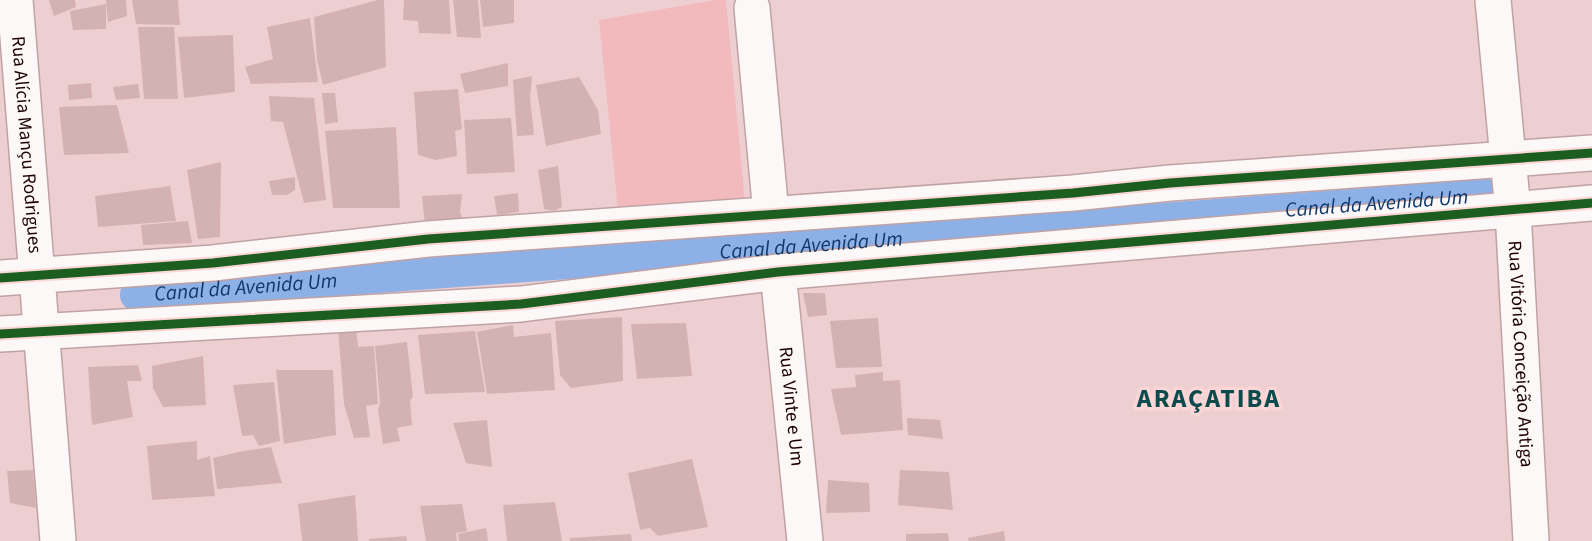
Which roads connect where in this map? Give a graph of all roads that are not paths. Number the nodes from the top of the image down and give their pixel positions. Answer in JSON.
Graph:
{"nodes":[{"id":1,"x":15,"y":0,"type":"edge"},
{"id":2,"x":1493,"y":0,"type":"edge"},
{"id":3,"x":752,"y":8,"type":"dead end"},
{"id":4,"x":1592,"y":153,"type":"edge"},
{"id":5,"x":1511,"y":185,"type":"junction"},
{"id":6,"x":1592,"y":203,"type":"edge"},
{"id":7,"x":771,"y":214,"type":"junction"},
{"id":8,"x":778,"y":272,"type":"junction"},
{"id":9,"x":0,"y":278,"type":"edge"},
{"id":10,"x":39,"y":303,"type":"junction"},
{"id":11,"x":0,"y":334,"type":"edge"},
{"id":12,"x":58,"y":541,"type":"edge"},
{"id":13,"x":805,"y":541,"type":"edge"},
{"id":14,"x":1531,"y":541,"type":"edge"}],
"edges":[{"from":1,"to":10,"type":"street","name":"Rua Alícia Mançu Rodrigues"},
{"from":2,"to":5,"type":"street","name":"Rua Vitória Conceição Antiga"},
{"from":3,"to":7,"type":"street"},
{"from":4,"to":5,"type":"street"},
{"from":5,"to":6,"type":"street"},
{"from":5,"to":7,"type":"street"},
{"from":5,"to":8,"type":"street"},
{"from":5,"to":14,"type":"street","name":"Rua Vitória Conceição Antiga"},
{"from":7,"to":10,"type":"street"},
{"from":8,"to":10,"type":"street"},
{"from":8,"to":13,"type":"street","name":"Rua Vinte e Um"},
{"from":9,"to":10,"type":"street"},
{"from":10,"to":11,"type":"street"},
{"from":10,"to":12,"type":"street","name":"Rua Alícia Mançu Rodrigues"}]}
